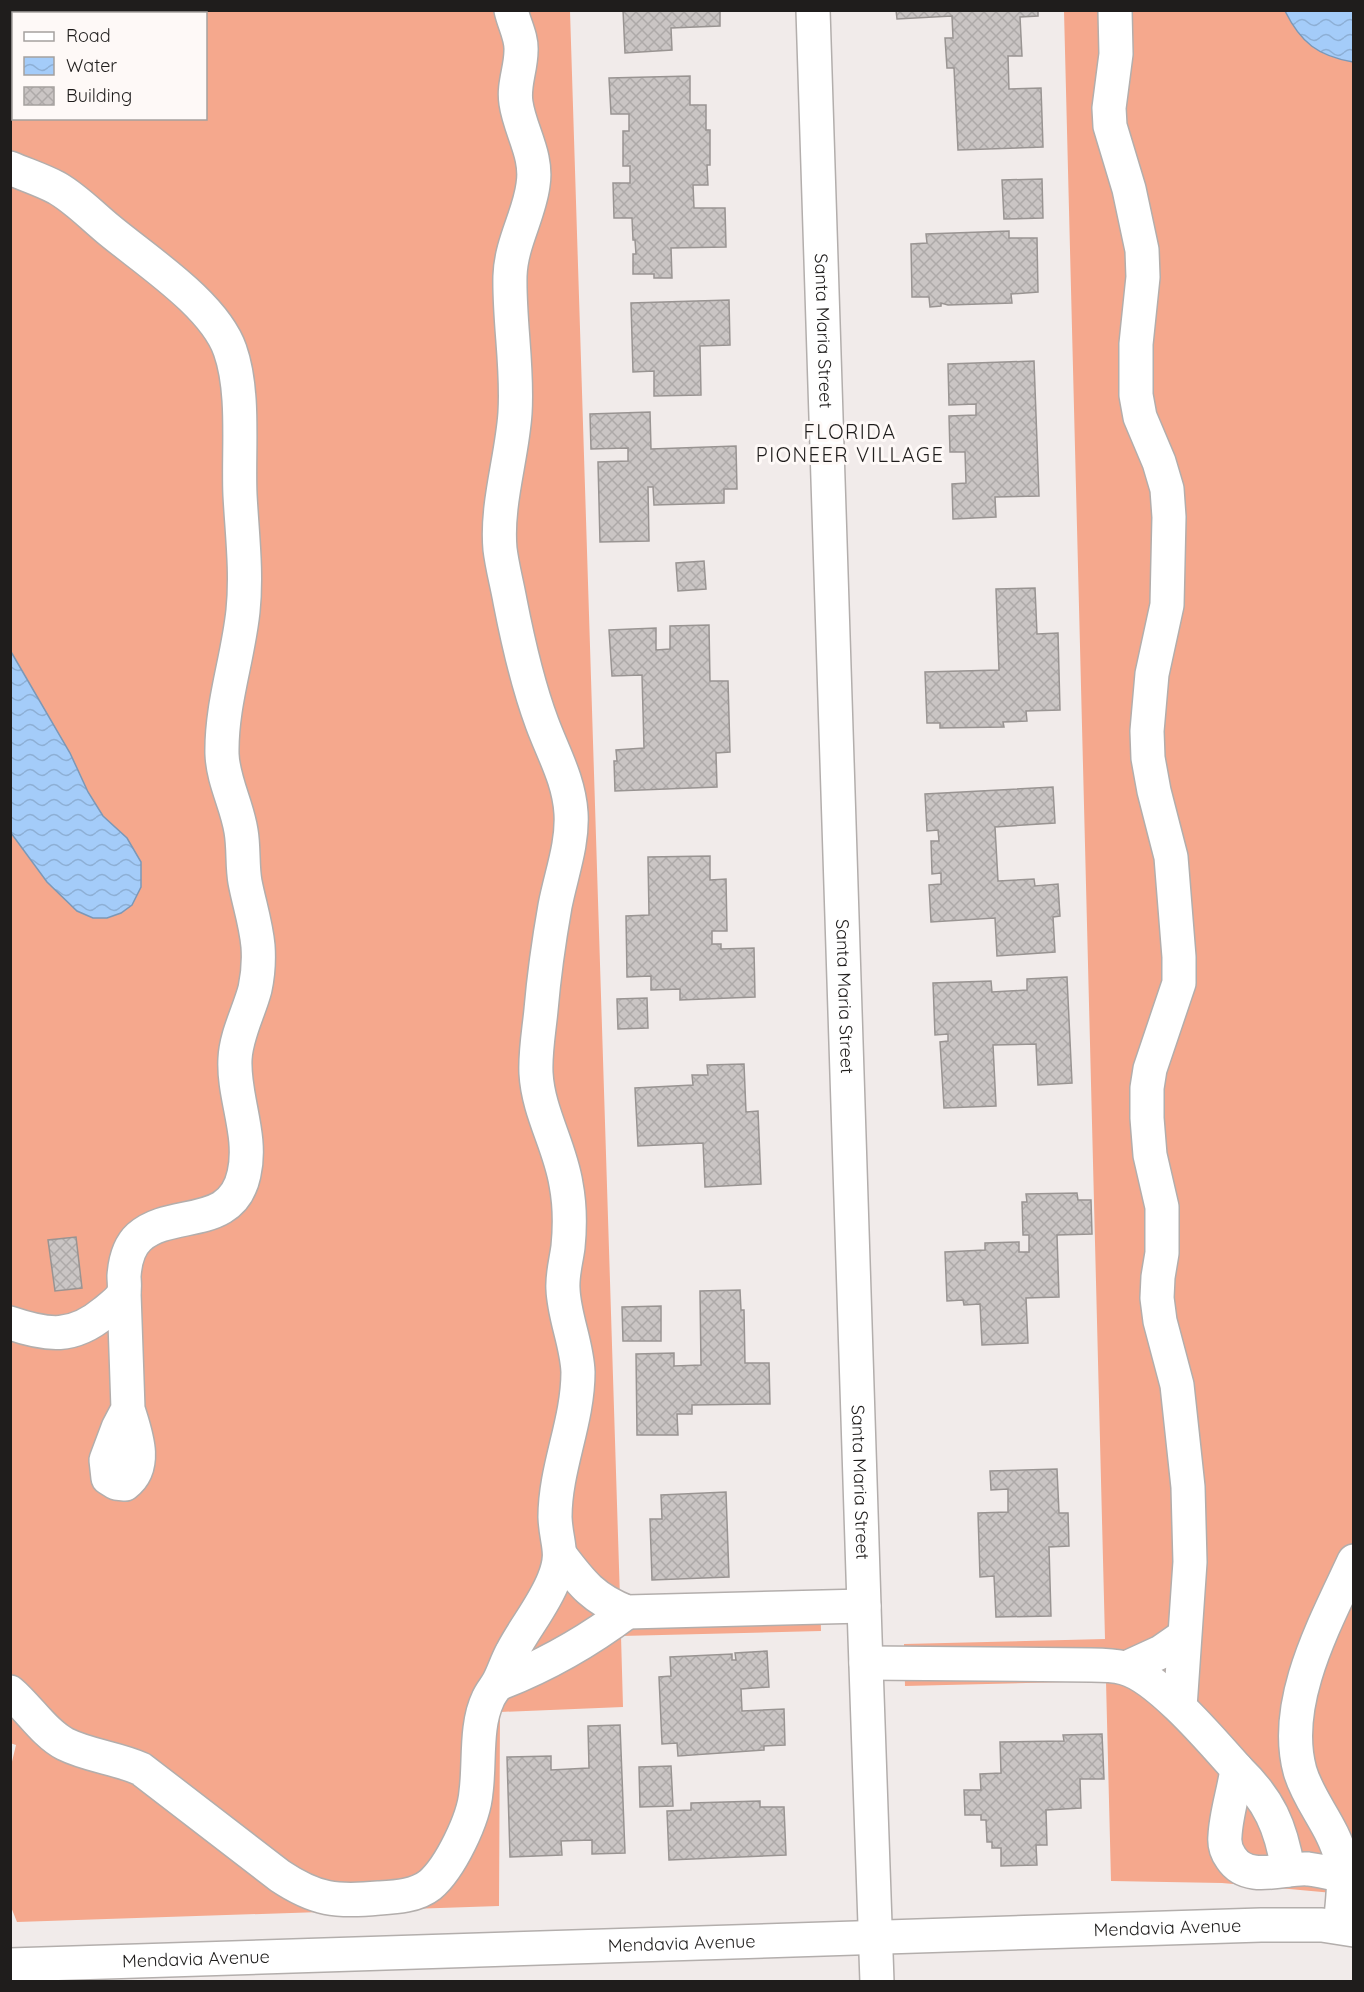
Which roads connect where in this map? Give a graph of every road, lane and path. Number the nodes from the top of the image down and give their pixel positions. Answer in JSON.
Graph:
{"nodes":[{"id":1,"x":511,"y":10,"type":"edge"},
{"id":2,"x":813,"y":10,"type":"edge"},
{"id":3,"x":1115,"y":10,"type":"edge"},
{"id":4,"x":10,"y":168,"type":"edge"},
{"id":5,"x":124,"y":1293,"type":"junction"},
{"id":6,"x":10,"y":1323,"type":"edge"},
{"id":7,"x":69,"y":1333,"type":"junction"},
{"id":8,"x":126,"y":1364,"type":"junction"},
{"id":9,"x":128,"y":1409,"type":"dead end"},
{"id":10,"x":561,"y":1556,"type":"junction"},
{"id":11,"x":1353,"y":1561,"type":"edge"},
{"id":12,"x":864,"y":1606,"type":"junction"},
{"id":13,"x":627,"y":1612,"type":"junction"},
{"id":14,"x":1184,"y":1636,"type":"junction"},
{"id":15,"x":866,"y":1663,"type":"junction"},
{"id":16,"x":1126,"y":1668,"type":"junction"},
{"id":17,"x":498,"y":1684,"type":"junction"},
{"id":18,"x":10,"y":1692,"type":"edge"},
{"id":19,"x":1180,"y":1707,"type":"junction"},
{"id":20,"x":1237,"y":1768,"type":"junction"},
{"id":21,"x":1288,"y":1870,"type":"junction"},
{"id":22,"x":1348,"y":1877,"type":"edge"},
{"id":23,"x":1347,"y":1928,"type":"edge"},
{"id":24,"x":876,"y":1938,"type":"junction"},
{"id":25,"x":10,"y":1965,"type":"edge"},
{"id":26,"x":878,"y":1982,"type":"edge"}],
"edges":[{"from":1,"to":10,"type":"street"},
{"from":2,"to":12,"type":"street","name":"Santa Maria Street"},
{"from":3,"to":14,"type":"street"},
{"from":4,"to":5,"type":"street"},
{"from":5,"to":7,"type":"street"},
{"from":5,"to":8,"type":"street"},
{"from":6,"to":7,"type":"street"},
{"from":7,"to":8,"type":"street"},
{"from":8,"to":9,"type":"street"},
{"from":10,"to":13,"type":"street"},
{"from":10,"to":17,"type":"street"},
{"from":11,"to":22,"type":"street"},
{"from":12,"to":13,"type":"street"},
{"from":12,"to":15,"type":"street","name":"Santa Maria Street"},
{"from":13,"to":17,"type":"street"},
{"from":14,"to":16,"type":"street"},
{"from":14,"to":19,"type":"street"},
{"from":15,"to":16,"type":"street"},
{"from":15,"to":24,"type":"street","name":"Santa Maria Street"},
{"from":16,"to":19,"type":"street"},
{"from":17,"to":18,"type":"street"},
{"from":19,"to":20,"type":"street"},
{"from":20,"to":21,"type":"street"},
{"from":20,"to":21,"type":"street"},
{"from":21,"to":22,"type":"street"},
{"from":22,"to":23,"type":"street"},
{"from":23,"to":24,"type":"street","name":"Mendavia Avenue"},
{"from":24,"to":25,"type":"street","name":"Mendavia Avenue"},
{"from":24,"to":26,"type":"street","name":"Santa Maria Street"}]}
